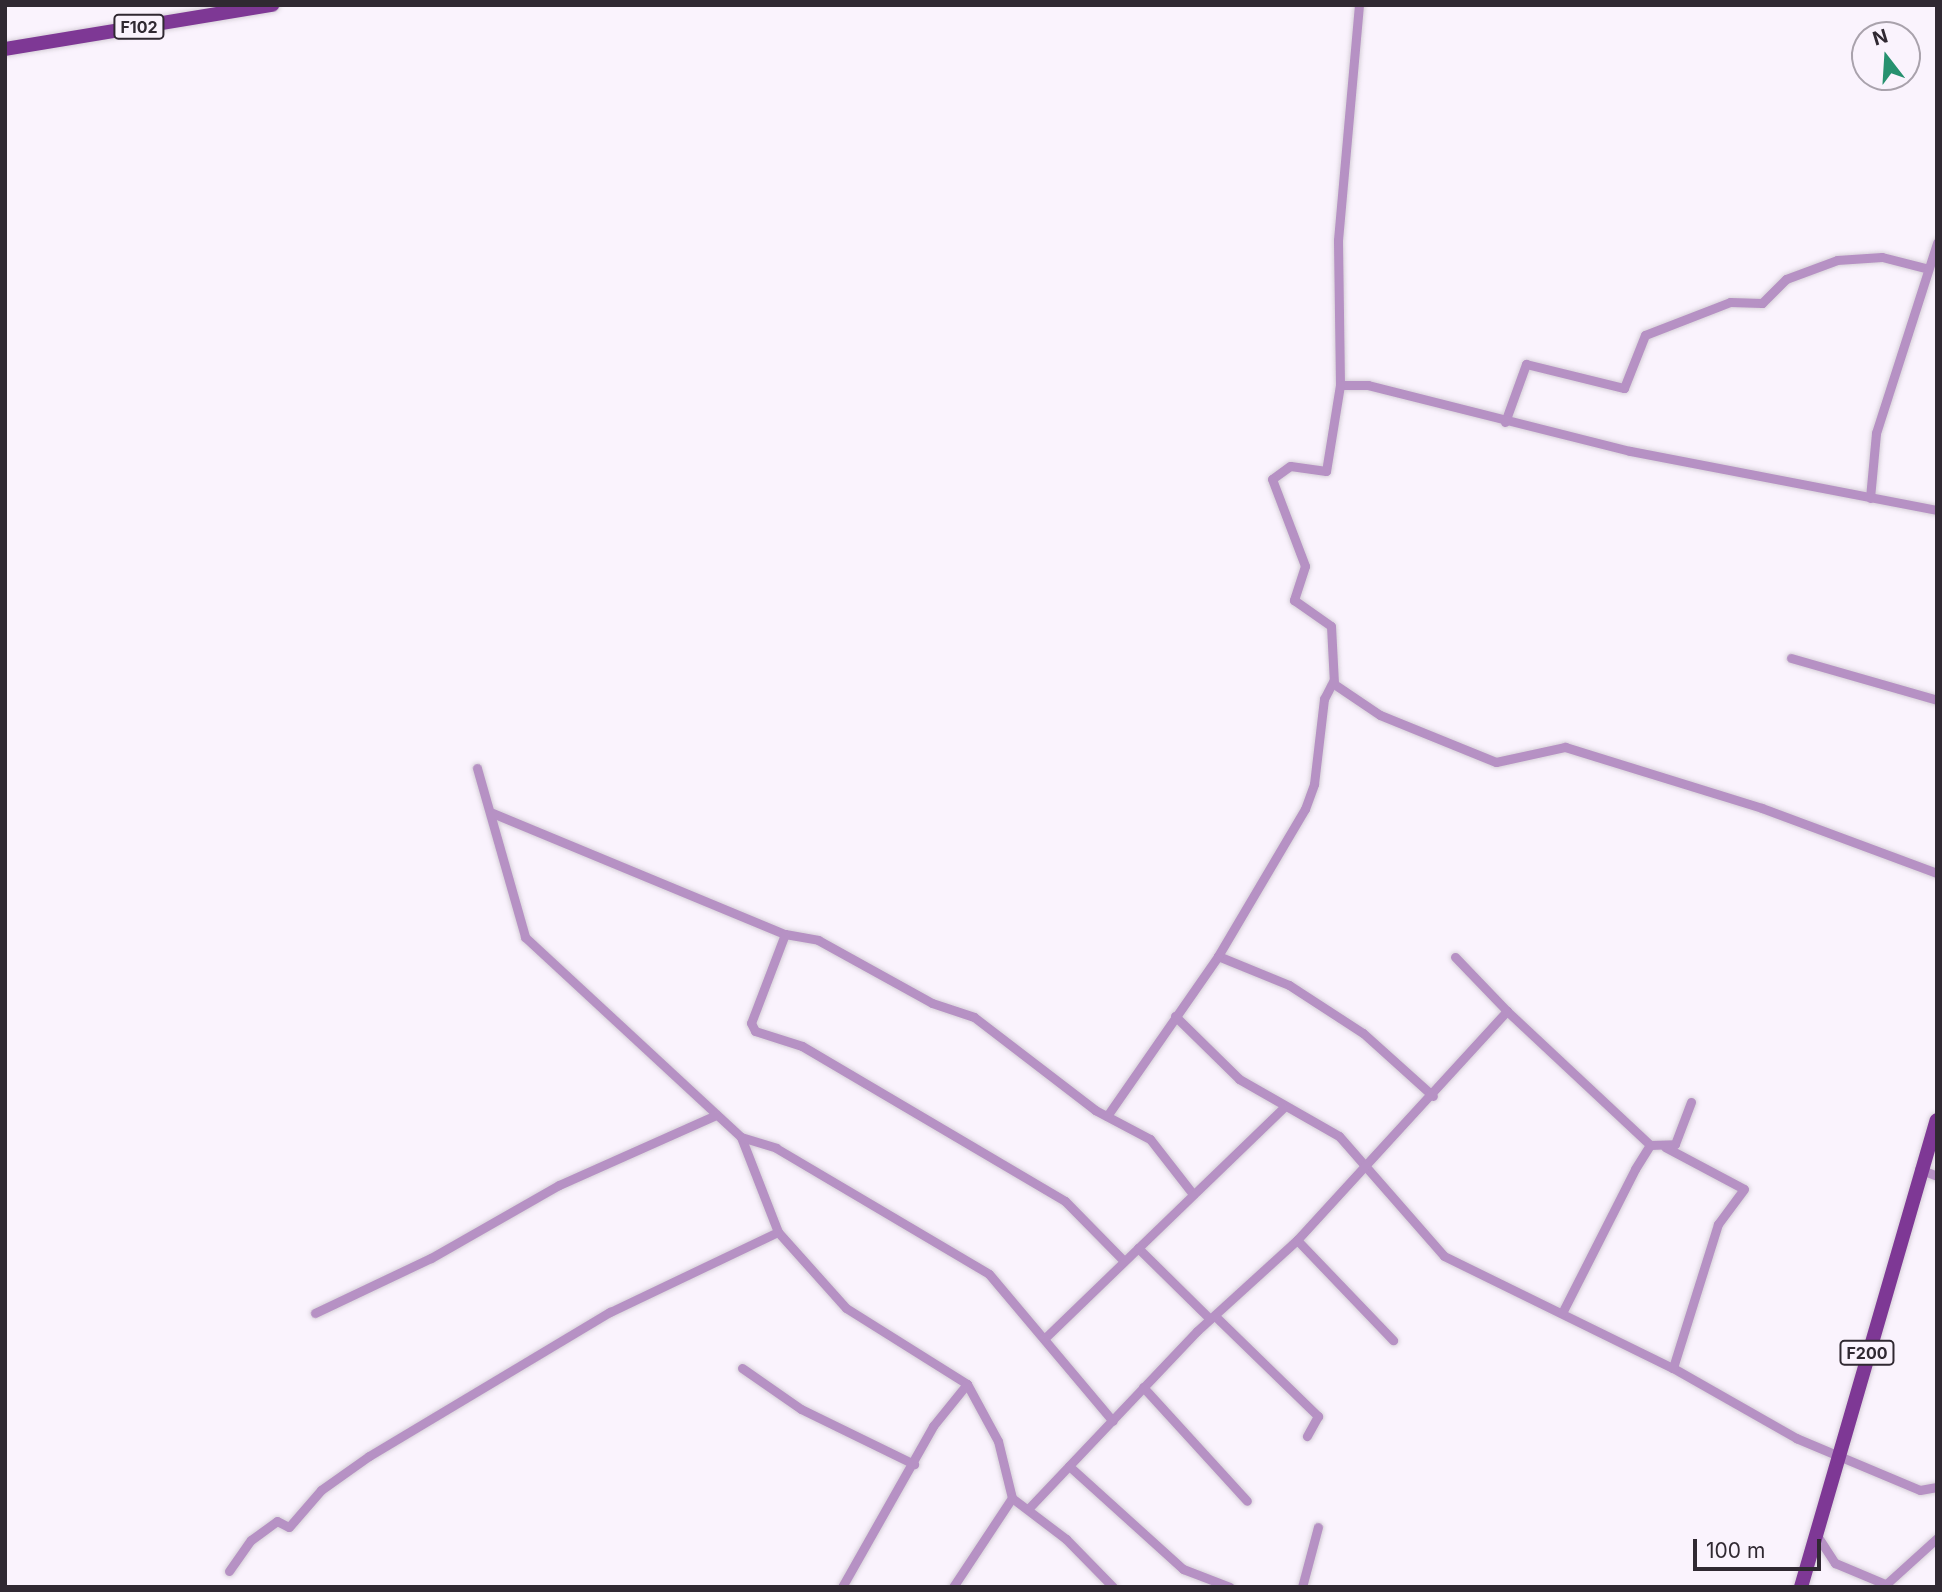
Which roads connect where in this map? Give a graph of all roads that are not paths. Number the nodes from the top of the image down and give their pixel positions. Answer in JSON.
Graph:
{"nodes":[{"id":1,"x":272,"y":5,"type":"edge"},
{"id":2,"x":1359,"y":5,"type":"edge"},
{"id":3,"x":5,"y":49,"type":"edge"},
{"id":4,"x":1937,"y":243,"type":"edge"},
{"id":5,"x":1925,"y":268,"type":"junction"},
{"id":6,"x":1340,"y":385,"type":"junction"},
{"id":7,"x":1504,"y":422,"type":"junction"},
{"id":8,"x":1870,"y":498,"type":"junction"},
{"id":9,"x":1937,"y":510,"type":"edge"},
{"id":10,"x":1791,"y":659,"type":"dead end"},
{"id":11,"x":1333,"y":681,"type":"junction"},
{"id":12,"x":1937,"y":700,"type":"edge"},
{"id":13,"x":477,"y":768,"type":"dead end"},
{"id":14,"x":490,"y":812,"type":"junction"},
{"id":15,"x":1937,"y":873,"type":"edge"},
{"id":16,"x":785,"y":934,"type":"junction"},
{"id":17,"x":1218,"y":956,"type":"junction"},
{"id":18,"x":1455,"y":957,"type":"dead end"},
{"id":19,"x":1507,"y":1011,"type":"junction"},
{"id":20,"x":1175,"y":1016,"type":"junction"},
{"id":21,"x":1433,"y":1096,"type":"junction"},
{"id":22,"x":1691,"y":1102,"type":"dead end"},
{"id":23,"x":1283,"y":1108,"type":"junction"},
{"id":24,"x":716,"y":1115,"type":"junction"},
{"id":25,"x":1107,"y":1116,"type":"junction"},
{"id":26,"x":1937,"y":1120,"type":"edge"},
{"id":27,"x":741,"y":1137,"type":"junction"},
{"id":28,"x":1650,"y":1145,"type":"junction"},
{"id":29,"x":1665,"y":1147,"type":"junction"},
{"id":30,"x":1363,"y":1168,"type":"junction"},
{"id":31,"x":1918,"y":1169,"type":"junction"},
{"id":32,"x":1937,"y":1176,"type":"edge"},
{"id":33,"x":1193,"y":1194,"type":"junction"},
{"id":34,"x":778,"y":1232,"type":"junction"},
{"id":35,"x":1297,"y":1240,"type":"junction"},
{"id":36,"x":1138,"y":1248,"type":"junction"},
{"id":37,"x":1124,"y":1261,"type":"junction"},
{"id":38,"x":315,"y":1313,"type":"dead end"},
{"id":39,"x":1562,"y":1313,"type":"junction"},
{"id":40,"x":1213,"y":1318,"type":"junction"},
{"id":41,"x":1046,"y":1336,"type":"junction"},
{"id":42,"x":1393,"y":1339,"type":"dead end"},
{"id":43,"x":742,"y":1368,"type":"dead end"},
{"id":44,"x":1673,"y":1368,"type":"junction"},
{"id":45,"x":967,"y":1384,"type":"junction"},
{"id":46,"x":1143,"y":1387,"type":"junction"},
{"id":47,"x":1113,"y":1421,"type":"junction"},
{"id":48,"x":1307,"y":1436,"type":"dead end"},
{"id":49,"x":1839,"y":1451,"type":"junction"},
{"id":50,"x":914,"y":1464,"type":"junction"},
{"id":51,"x":1069,"y":1466,"type":"junction"},
{"id":52,"x":1937,"y":1487,"type":"edge"},
{"id":53,"x":1012,"y":1498,"type":"junction"},
{"id":54,"x":1247,"y":1501,"type":"dead end"},
{"id":55,"x":1029,"y":1508,"type":"junction"},
{"id":56,"x":1318,"y":1527,"type":"dead end"},
{"id":57,"x":1816,"y":1534,"type":"junction"},
{"id":58,"x":1937,"y":1538,"type":"edge"},
{"id":59,"x":229,"y":1571,"type":"dead end"},
{"id":60,"x":1884,"y":1585,"type":"edge"},
{"id":61,"x":842,"y":1587,"type":"edge"},
{"id":62,"x":953,"y":1587,"type":"edge"},
{"id":63,"x":1113,"y":1587,"type":"edge"},
{"id":64,"x":1230,"y":1587,"type":"edge"},
{"id":65,"x":1302,"y":1587,"type":"edge"},
{"id":66,"x":1801,"y":1587,"type":"edge"}],
"edges":[{"from":1,"to":3,"type":"main road","number":"F102"},
{"from":2,"to":6,"type":"street"},
{"from":4,"to":5,"type":"street"},
{"from":5,"to":7,"type":"street"},
{"from":5,"to":8,"type":"street"},
{"from":6,"to":7,"type":"street"},
{"from":6,"to":11,"type":"street"},
{"from":7,"to":8,"type":"street"},
{"from":8,"to":9,"type":"street"},
{"from":10,"to":12,"type":"street"},
{"from":11,"to":15,"type":"street"},
{"from":11,"to":17,"type":"street"},
{"from":13,"to":14,"type":"street"},
{"from":14,"to":16,"type":"street"},
{"from":14,"to":24,"type":"street"},
{"from":16,"to":25,"type":"street"},
{"from":16,"to":37,"type":"street"},
{"from":17,"to":20,"type":"street"},
{"from":17,"to":21,"type":"street"},
{"from":18,"to":19,"type":"street"},
{"from":19,"to":21,"type":"street"},
{"from":19,"to":28,"type":"street"},
{"from":20,"to":23,"type":"street"},
{"from":20,"to":25,"type":"street"},
{"from":21,"to":30,"type":"street"},
{"from":22,"to":29,"type":"street"},
{"from":23,"to":30,"type":"street"},
{"from":23,"to":33,"type":"street"},
{"from":24,"to":27,"type":"street"},
{"from":24,"to":38,"type":"street"},
{"from":25,"to":33,"type":"street"},
{"from":26,"to":31,"type":"main road","number":"F200"},
{"from":27,"to":34,"type":"street"},
{"from":27,"to":41,"type":"street"},
{"from":28,"to":29,"type":"street"},
{"from":28,"to":39,"type":"street"},
{"from":29,"to":44,"type":"street"},
{"from":30,"to":35,"type":"street"},
{"from":30,"to":39,"type":"street"},
{"from":31,"to":32,"type":"street"},
{"from":31,"to":49,"type":"main road","number":"F200"},
{"from":33,"to":36,"type":"street"},
{"from":34,"to":45,"type":"street"},
{"from":34,"to":59,"type":"street"},
{"from":35,"to":40,"type":"street"},
{"from":35,"to":42,"type":"street"},
{"from":36,"to":37,"type":"street"},
{"from":36,"to":40,"type":"street"},
{"from":37,"to":41,"type":"street"},
{"from":39,"to":44,"type":"street"},
{"from":40,"to":46,"type":"street"},
{"from":40,"to":48,"type":"street"},
{"from":41,"to":47,"type":"street"},
{"from":43,"to":50,"type":"street"},
{"from":44,"to":49,"type":"street"},
{"from":45,"to":50,"type":"street"},
{"from":45,"to":53,"type":"street"},
{"from":46,"to":47,"type":"street"},
{"from":46,"to":54,"type":"street"},
{"from":47,"to":51,"type":"street"},
{"from":49,"to":52,"type":"street"},
{"from":49,"to":57,"type":"main road","number":"F200"},
{"from":50,"to":61,"type":"street"},
{"from":51,"to":55,"type":"street"},
{"from":51,"to":64,"type":"street"},
{"from":53,"to":55,"type":"street"},
{"from":53,"to":62,"type":"street"},
{"from":55,"to":63,"type":"street"},
{"from":56,"to":65,"type":"street"},
{"from":57,"to":60,"type":"street"},
{"from":57,"to":66,"type":"main road","number":"F200"},
{"from":58,"to":60,"type":"street"}]}
